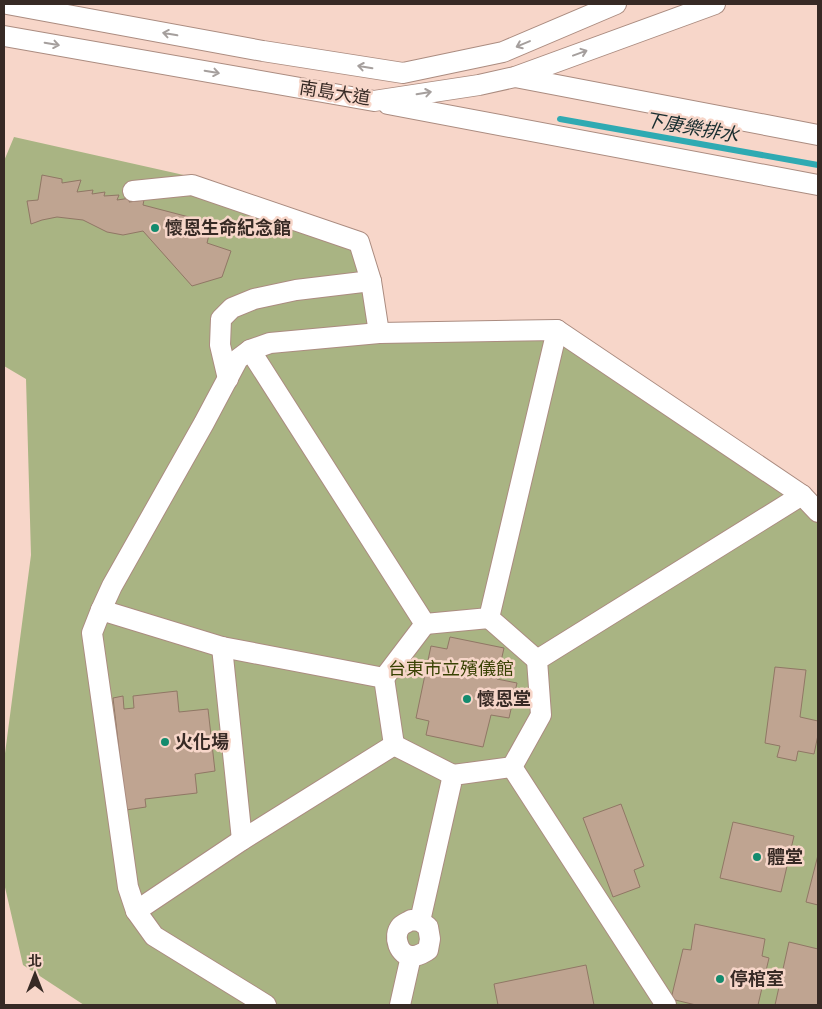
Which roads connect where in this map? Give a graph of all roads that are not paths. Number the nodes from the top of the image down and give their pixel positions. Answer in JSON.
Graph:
{"nodes":[{"id":1,"x":7,"y":4,"type":"edge"},
{"id":2,"x":616,"y":4,"type":"edge"},
{"id":3,"x":715,"y":4,"type":"edge"},
{"id":4,"x":4,"y":36,"type":"edge"},
{"id":5,"x":515,"y":77,"type":"junction"},
{"id":6,"x":374,"y":101,"type":"junction"},
{"id":7,"x":818,"y":135,"type":"edge"},
{"id":8,"x":818,"y":185,"type":"edge"},
{"id":9,"x":133,"y":191,"type":"dead end"},
{"id":10,"x":371,"y":281,"type":"junction"},
{"id":11,"x":557,"y":330,"type":"junction"},
{"id":12,"x":379,"y":333,"type":"junction"},
{"id":13,"x":250,"y":350,"type":"junction"},
{"id":14,"x":228,"y":379,"type":"junction"},
{"id":15,"x":802,"y":494,"type":"junction"},
{"id":16,"x":818,"y":512,"type":"edge"},
{"id":17,"x":100,"y":610,"type":"junction"},
{"id":18,"x":489,"y":618,"type":"junction"},
{"id":19,"x":425,"y":624,"type":"junction"},
{"id":20,"x":222,"y":647,"type":"junction"},
{"id":21,"x":537,"y":660,"type":"junction"},
{"id":22,"x":384,"y":678,"type":"junction"},
{"id":23,"x":394,"y":745,"type":"junction"},
{"id":24,"x":512,"y":766,"type":"junction"},
{"id":25,"x":453,"y":775,"type":"junction"},
{"id":26,"x":242,"y":840,"type":"junction"},
{"id":27,"x":136,"y":911,"type":"junction"},
{"id":28,"x":266,"y":1005,"type":"edge"},
{"id":29,"x":400,"y":1005,"type":"edge"},
{"id":30,"x":666,"y":1005,"type":"edge"}],
"edges":[{"from":2,"to":1,"type":"street","name":"南島大道","one_way":true},
{"from":5,"to":3,"type":"street","name":"南島大道","one_way":true},
{"from":4,"to":6,"type":"street","name":"南島大道","one_way":true},
{"from":6,"to":5,"type":"street","name":"南島大道","one_way":true},
{"from":5,"to":7,"type":"street"},
{"from":6,"to":8,"type":"street"},
{"from":9,"to":10,"type":"street"},
{"from":10,"to":12,"type":"street"},
{"from":10,"to":14,"type":"street"},
{"from":11,"to":12,"type":"street"},
{"from":11,"to":15,"type":"street"},
{"from":11,"to":18,"type":"street"},
{"from":12,"to":13,"type":"street"},
{"from":13,"to":14,"type":"street"},
{"from":13,"to":19,"type":"street"},
{"from":14,"to":17,"type":"street"},
{"from":15,"to":16,"type":"street"},
{"from":15,"to":21,"type":"street"},
{"from":17,"to":20,"type":"street"},
{"from":17,"to":27,"type":"street"},
{"from":18,"to":19,"type":"street"},
{"from":18,"to":21,"type":"street"},
{"from":19,"to":22,"type":"street"},
{"from":20,"to":22,"type":"street"},
{"from":20,"to":26,"type":"street"},
{"from":21,"to":24,"type":"street"},
{"from":22,"to":23,"type":"street"},
{"from":23,"to":25,"type":"street"},
{"from":23,"to":26,"type":"street"},
{"from":24,"to":25,"type":"street"},
{"from":24,"to":30,"type":"street"},
{"from":25,"to":29,"type":"street"},
{"from":26,"to":27,"type":"street"},
{"from":27,"to":28,"type":"street"}]}
